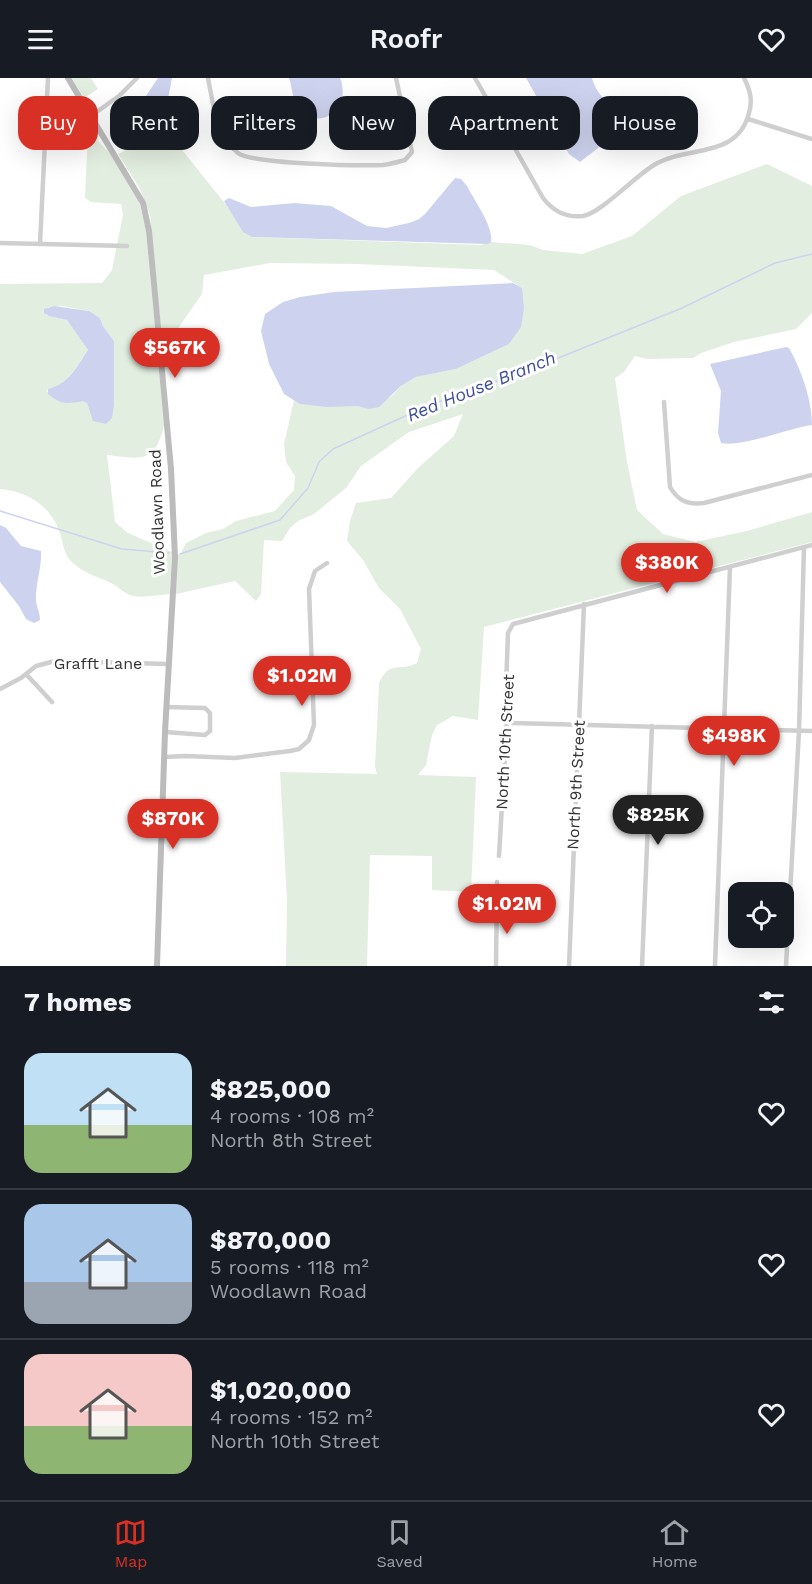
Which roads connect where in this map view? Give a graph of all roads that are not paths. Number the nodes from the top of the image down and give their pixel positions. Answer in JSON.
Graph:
{"nodes":[{"id":1,"x":48,"y":78,"type":"edge"},
{"id":2,"x":68,"y":78,"type":"edge"},
{"id":3,"x":136,"y":78,"type":"edge"},
{"id":4,"x":208,"y":78,"type":"edge"},
{"id":5,"x":396,"y":78,"type":"edge"},
{"id":6,"x":475,"y":78,"type":"edge"},
{"id":7,"x":744,"y":78,"type":"edge"},
{"id":8,"x":79,"y":96,"type":"edge"},
{"id":9,"x":98,"y":112,"type":"edge"},
{"id":10,"x":748,"y":119,"type":"junction"},
{"id":11,"x":98,"y":126,"type":"edge"},
{"id":12,"x":812,"y":139,"type":"edge"},
{"id":13,"x":0,"y":243,"type":"edge"},
{"id":14,"x":40,"y":244,"type":"junction"},
{"id":15,"x":127,"y":246,"type":"dead end"},
{"id":16,"x":664,"y":402,"type":"dead end"},
{"id":17,"x":812,"y":475,"type":"edge"},
{"id":18,"x":812,"y":545,"type":"edge"},
{"id":19,"x":804,"y":547,"type":"junction"},
{"id":20,"x":327,"y":563,"type":"dead end"},
{"id":21,"x":730,"y":567,"type":"junction"},
{"id":22,"x":584,"y":604,"type":"junction"},
{"id":23,"x":168,"y":664,"type":"junction"},
{"id":24,"x":26,"y":674,"type":"junction"},
{"id":25,"x":0,"y":689,"type":"edge"},
{"id":26,"x":52,"y":702,"type":"dead end"},
{"id":27,"x":166,"y":707,"type":"junction"},
{"id":28,"x":507,"y":720,"type":"junction"},
{"id":29,"x":579,"y":724,"type":"junction"},
{"id":30,"x":652,"y":726,"type":"junction"},
{"id":31,"x":724,"y":728,"type":"junction"},
{"id":32,"x":799,"y":731,"type":"junction"},
{"id":33,"x":812,"y":731,"type":"edge"},
{"id":34,"x":165,"y":732,"type":"junction"},
{"id":35,"x":164,"y":757,"type":"junction"},
{"id":36,"x":499,"y":856,"type":"dead end"},
{"id":37,"x":497,"y":882,"type":"dead end"},
{"id":38,"x":157,"y":966,"type":"edge"},
{"id":39,"x":496,"y":966,"type":"edge"},
{"id":40,"x":569,"y":966,"type":"edge"},
{"id":41,"x":642,"y":966,"type":"edge"},
{"id":42,"x":715,"y":966,"type":"edge"},
{"id":43,"x":786,"y":966,"type":"edge"}],
"edges":[{"from":1,"to":14,"type":"street"},
{"from":2,"to":8,"type":"street","name":"Woodlawn Road"},
{"from":3,"to":9,"type":"street"},
{"from":4,"to":5,"type":"street"},
{"from":6,"to":10,"type":"street"},
{"from":7,"to":10,"type":"street"},
{"from":10,"to":12,"type":"street"},
{"from":11,"to":23,"type":"street","name":"Woodlawn Road"},
{"from":13,"to":14,"type":"street"},
{"from":14,"to":15,"type":"street"},
{"from":16,"to":17,"type":"street"},
{"from":18,"to":19,"type":"street"},
{"from":19,"to":21,"type":"street"},
{"from":19,"to":32,"type":"street"},
{"from":20,"to":35,"type":"street"},
{"from":21,"to":22,"type":"street"},
{"from":21,"to":31,"type":"street"},
{"from":22,"to":28,"type":"street","name":"North 10th Street"},
{"from":22,"to":29,"type":"street","name":"North 9th Street"},
{"from":23,"to":24,"type":"street","name":"Grafft Lane"},
{"from":23,"to":27,"type":"street","name":"Woodlawn Road"},
{"from":24,"to":25,"type":"street","name":"Grafft Lane"},
{"from":24,"to":26,"type":"street"},
{"from":27,"to":34,"type":"street","name":"Woodlawn Road"},
{"from":27,"to":34,"type":"street"},
{"from":28,"to":29,"type":"street"},
{"from":28,"to":36,"type":"street","name":"North 10th Street"},
{"from":29,"to":30,"type":"street"},
{"from":29,"to":40,"type":"street","name":"North 9th Street"},
{"from":30,"to":31,"type":"street"},
{"from":30,"to":41,"type":"street"},
{"from":31,"to":32,"type":"street"},
{"from":31,"to":42,"type":"street"},
{"from":32,"to":33,"type":"street"},
{"from":32,"to":43,"type":"street"},
{"from":34,"to":35,"type":"street","name":"Woodlawn Road"},
{"from":35,"to":38,"type":"street","name":"Woodlawn Road"},
{"from":37,"to":39,"type":"street"}]}
